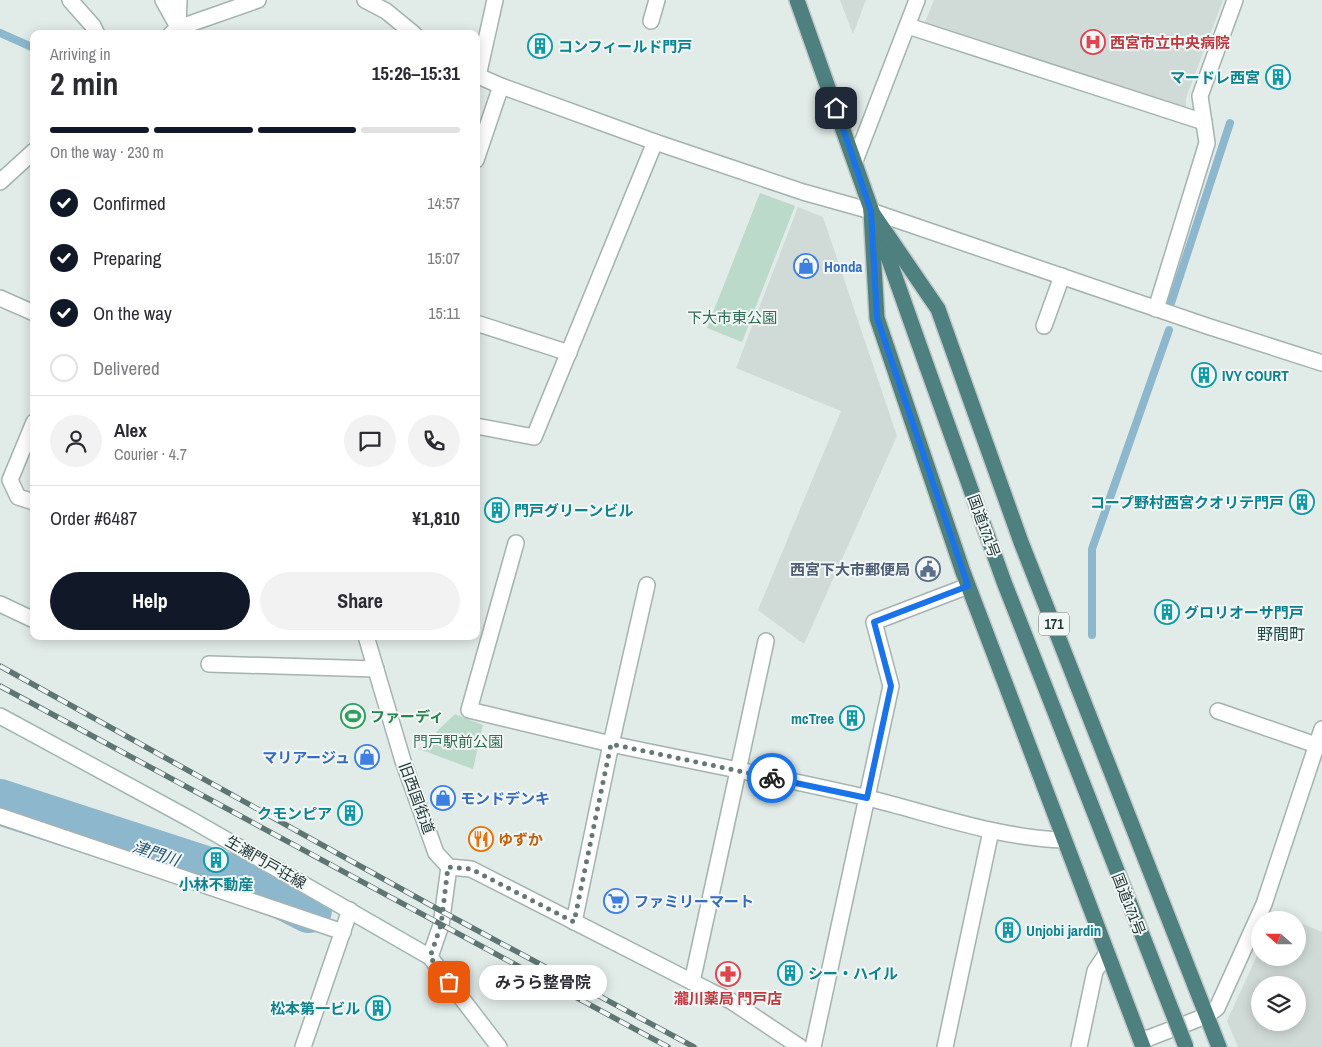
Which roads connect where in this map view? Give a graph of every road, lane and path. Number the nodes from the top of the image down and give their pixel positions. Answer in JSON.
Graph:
{"nodes":[{"id":1,"x":70,"y":0,"type":"edge"},
{"id":2,"x":163,"y":0,"type":"edge"},
{"id":3,"x":179,"y":0,"type":"edge"},
{"id":4,"x":258,"y":0,"type":"edge"},
{"id":5,"x":365,"y":0,"type":"edge"},
{"id":6,"x":495,"y":0,"type":"edge"},
{"id":7,"x":657,"y":0,"type":"edge"},
{"id":8,"x":797,"y":0,"type":"edge"},
{"id":9,"x":918,"y":0,"type":"edge"},
{"id":10,"x":1235,"y":0,"type":"edge"},
{"id":11,"x":651,"y":21,"type":"dead end"},
{"id":12,"x":908,"y":26,"type":"junction"},
{"id":13,"x":95,"y":30,"type":"edge"},
{"id":14,"x":176,"y":30,"type":"edge"},
{"id":15,"x":177,"y":30,"type":"edge"},
{"id":16,"x":182,"y":30,"type":"edge"},
{"id":17,"x":409,"y":30,"type":"edge"},
{"id":18,"x":480,"y":62,"type":"edge"},
{"id":19,"x":480,"y":76,"type":"edge"},
{"id":20,"x":501,"y":86,"type":"junction"},
{"id":21,"x":1204,"y":122,"type":"junction"},
{"id":22,"x":656,"y":142,"type":"junction"},
{"id":23,"x":480,"y":148,"type":"edge"},
{"id":24,"x":30,"y":155,"type":"edge"},
{"id":25,"x":855,"y":161,"type":"junction"},
{"id":26,"x":0,"y":182,"type":"edge"},
{"id":27,"x":871,"y":211,"type":"junction"},
{"id":28,"x":1062,"y":276,"type":"junction"},
{"id":29,"x":0,"y":298,"type":"edge"},
{"id":30,"x":1156,"y":309,"type":"junction"},
{"id":31,"x":30,"y":311,"type":"edge"},
{"id":32,"x":480,"y":324,"type":"edge"},
{"id":33,"x":1044,"y":326,"type":"dead end"},
{"id":34,"x":569,"y":353,"type":"junction"},
{"id":35,"x":1322,"y":363,"type":"edge"},
{"id":36,"x":480,"y":427,"type":"edge"},
{"id":37,"x":30,"y":432,"type":"edge"},
{"id":38,"x":30,"y":501,"type":"edge"},
{"id":39,"x":516,"y":543,"type":"dead end"},
{"id":40,"x":647,"y":585,"type":"dead end"},
{"id":41,"x":968,"y":586,"type":"junction"},
{"id":42,"x":0,"y":604,"type":"edge"},
{"id":43,"x":30,"y":618,"type":"edge"},
{"id":44,"x":367,"y":640,"type":"edge"},
{"id":45,"x":766,"y":641,"type":"dead end"},
{"id":46,"x":210,"y":664,"type":"dead end"},
{"id":47,"x":376,"y":669,"type":"junction"},
{"id":48,"x":1218,"y":711,"type":"dead end"},
{"id":49,"x":0,"y":716,"type":"edge"},
{"id":50,"x":1322,"y":729,"type":"edge"},
{"id":51,"x":611,"y":744,"type":"junction"},
{"id":52,"x":1316,"y":745,"type":"junction"},
{"id":53,"x":738,"y":771,"type":"junction"},
{"id":54,"x":867,"y":798,"type":"junction"},
{"id":55,"x":0,"y":816,"type":"edge"},
{"id":56,"x":991,"y":831,"type":"junction"},
{"id":57,"x":1064,"y":840,"type":"junction"},
{"id":58,"x":448,"y":867,"type":"junction"},
{"id":59,"x":350,"y":910,"type":"junction"},
{"id":60,"x":574,"y":922,"type":"junction"},
{"id":61,"x":343,"y":932,"type":"junction"},
{"id":62,"x":1107,"y":953,"type":"junction"},
{"id":63,"x":430,"y":957,"type":"junction"},
{"id":64,"x":692,"y":982,"type":"junction"},
{"id":65,"x":1206,"y":1016,"type":"junction"},
{"id":66,"x":1142,"y":1044,"type":"edge"},
{"id":67,"x":303,"y":1047,"type":"edge"},
{"id":68,"x":499,"y":1047,"type":"edge"},
{"id":69,"x":800,"y":1047,"type":"edge"},
{"id":70,"x":813,"y":1047,"type":"edge"},
{"id":71,"x":945,"y":1047,"type":"edge"},
{"id":72,"x":1079,"y":1047,"type":"edge"},
{"id":73,"x":1186,"y":1047,"type":"edge"},
{"id":74,"x":1219,"y":1047,"type":"edge"}],
"edges":[{"from":1,"to":13,"type":"street"},
{"from":2,"to":14,"type":"street"},
{"from":3,"to":15,"type":"street"},
{"from":4,"to":16,"type":"street"},
{"from":5,"to":17,"type":"street"},
{"from":6,"to":18,"type":"street"},
{"from":7,"to":11,"type":"street"},
{"from":8,"to":25,"type":"highway","name":"国道171号","number":"171"},
{"from":9,"to":12,"type":"street"},
{"from":10,"to":21,"type":"street"},
{"from":12,"to":21,"type":"street"},
{"from":12,"to":25,"type":"street"},
{"from":19,"to":20,"type":"street"},
{"from":20,"to":22,"type":"street"},
{"from":20,"to":23,"type":"street"},
{"from":21,"to":30,"type":"street"},
{"from":22,"to":27,"type":"street"},
{"from":22,"to":34,"type":"street"},
{"from":24,"to":26,"type":"street"},
{"from":25,"to":27,"type":"highway","name":"国道171号","number":"171"},
{"from":27,"to":28,"type":"street"},
{"from":27,"to":41,"type":"highway","number":"171"},
{"from":27,"to":65,"type":"highway","number":"171"},
{"from":27,"to":73,"type":"highway","name":"国道171号","number":"171","bridge":true},
{"from":28,"to":30,"type":"street"},
{"from":28,"to":33,"type":"street"},
{"from":29,"to":31,"type":"street"},
{"from":30,"to":35,"type":"street"},
{"from":32,"to":34,"type":"street"},
{"from":34,"to":36,"type":"street"},
{"from":37,"to":38,"type":"street"},
{"from":39,"to":51,"type":"street"},
{"from":40,"to":51,"type":"street"},
{"from":41,"to":54,"type":"street"},
{"from":41,"to":57,"type":"highway","number":"171"},
{"from":42,"to":43,"type":"street"},
{"from":44,"to":47,"type":"street","name":"旧西国街道"},
{"from":45,"to":53,"type":"street"},
{"from":46,"to":47,"type":"street"},
{"from":47,"to":58,"type":"street","name":"旧西国街道"},
{"from":48,"to":52,"type":"street"},
{"from":49,"to":59,"type":"street","name":"生瀬門戸荘線"},
{"from":50,"to":52,"type":"street"},
{"from":51,"to":53,"type":"street"},
{"from":51,"to":60,"type":"street"},
{"from":52,"to":65,"type":"street"},
{"from":53,"to":54,"type":"street"},
{"from":53,"to":64,"type":"street"},
{"from":54,"to":56,"type":"street"},
{"from":54,"to":70,"type":"street"},
{"from":55,"to":61,"type":"street"},
{"from":56,"to":57,"type":"street"},
{"from":56,"to":71,"type":"street"},
{"from":57,"to":62,"type":"highway","number":"171"},
{"from":58,"to":60,"type":"street"},
{"from":58,"to":63,"type":"street"},
{"from":59,"to":61,"type":"street"},
{"from":59,"to":63,"type":"street","name":"生瀬門戸荘線"},
{"from":60,"to":64,"type":"street"},
{"from":61,"to":67,"type":"street"},
{"from":62,"to":66,"type":"highway","number":"171"},
{"from":62,"to":72,"type":"street"},
{"from":63,"to":68,"type":"street","name":"生瀬門戸荘線"},
{"from":64,"to":69,"type":"street"},
{"from":65,"to":66,"type":"street"},
{"from":65,"to":74,"type":"highway","number":"171"}]}
